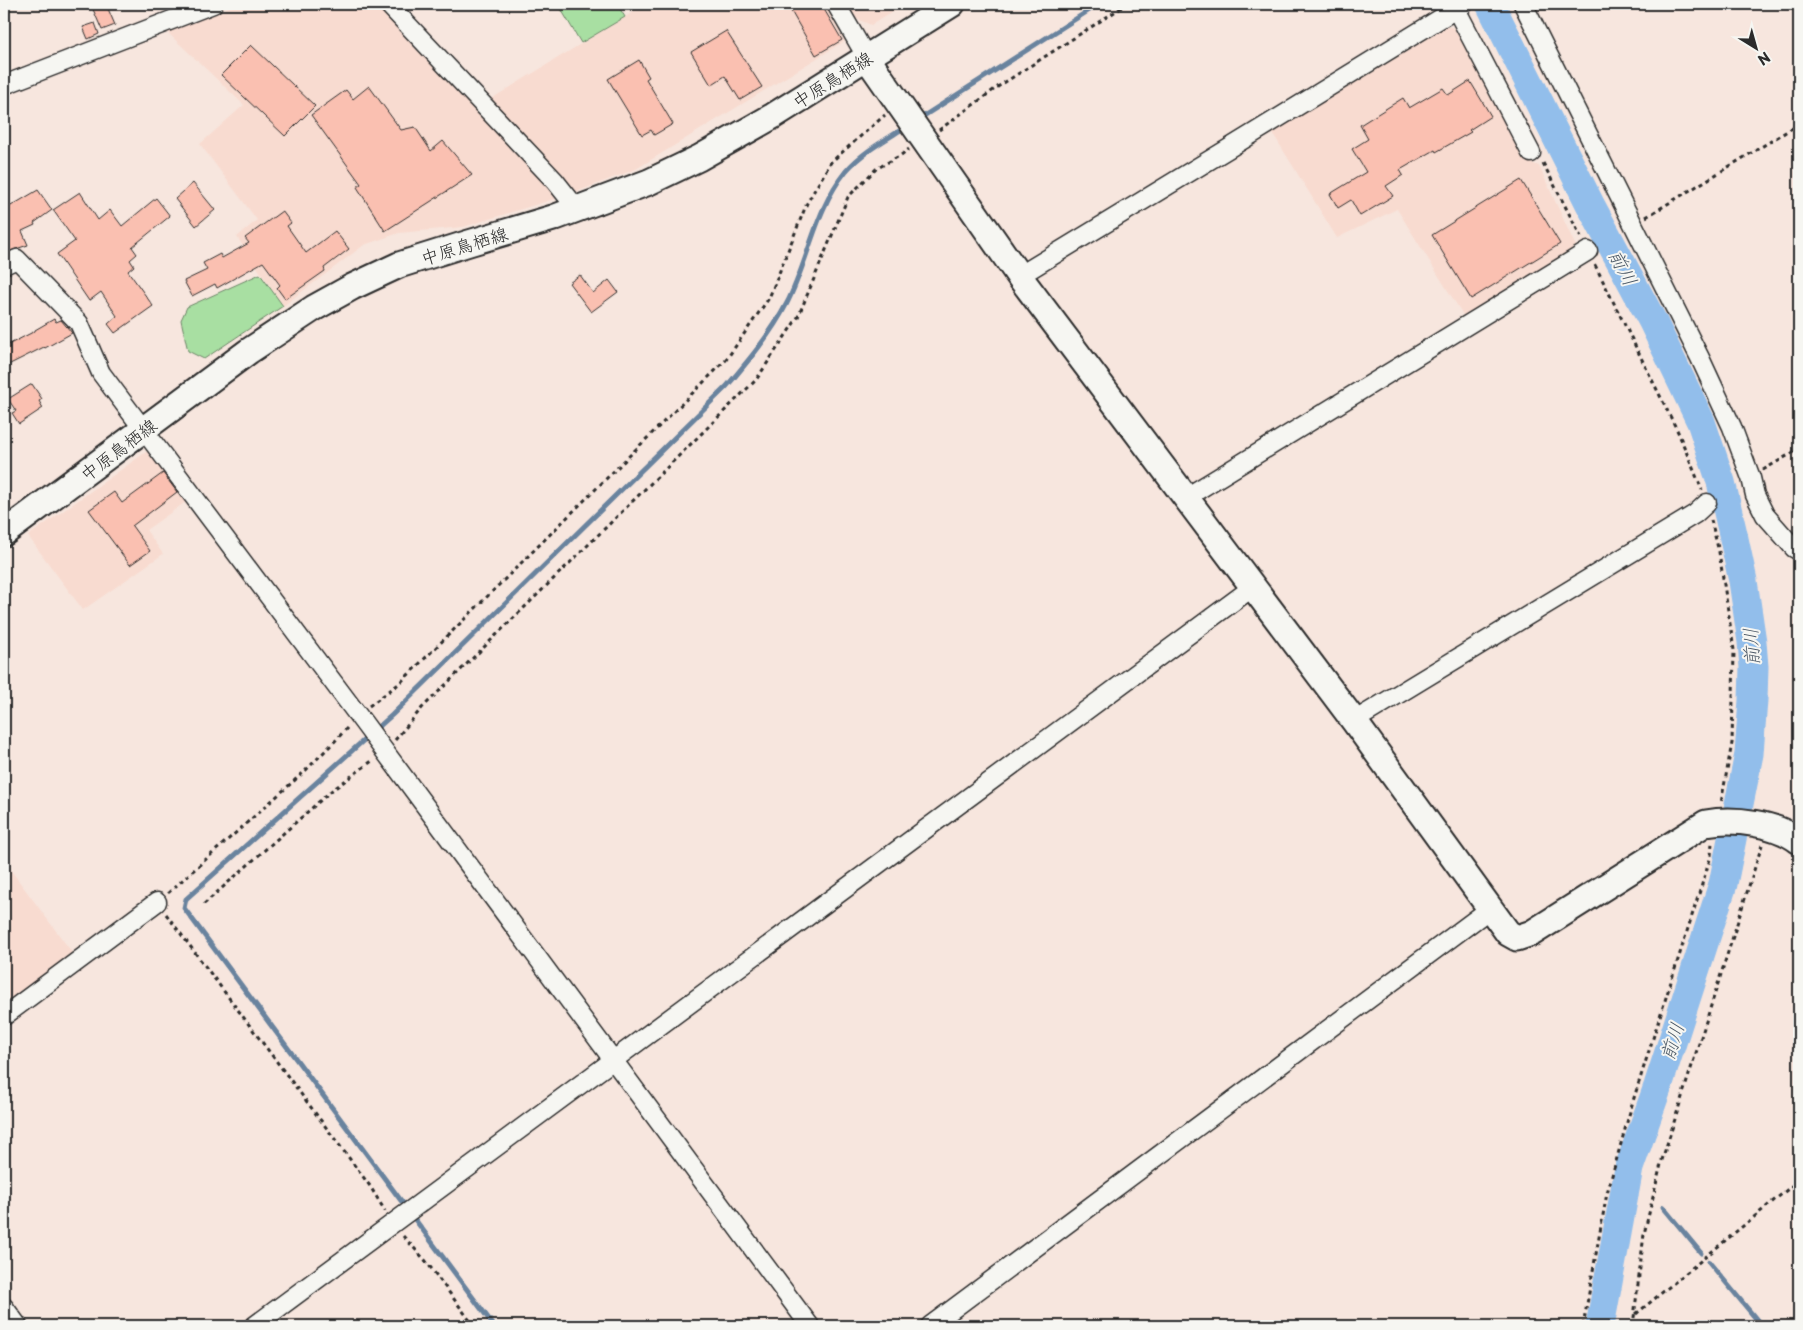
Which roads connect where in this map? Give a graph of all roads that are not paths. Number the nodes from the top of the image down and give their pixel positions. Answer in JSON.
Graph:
{"nodes":[{"id":1,"x":213,"y":4,"type":"edge"},
{"id":2,"x":388,"y":4,"type":"edge"},
{"id":3,"x":836,"y":4,"type":"edge"},
{"id":4,"x":952,"y":4,"type":"edge"},
{"id":5,"x":1523,"y":4,"type":"edge"},
{"id":6,"x":1460,"y":6,"type":"edge"},
{"id":7,"x":866,"y":58,"type":"junction"},
{"id":8,"x":4,"y":85,"type":"edge"},
{"id":9,"x":1531,"y":154,"type":"road end"},
{"id":10,"x":578,"y":210,"type":"junction"},
{"id":11,"x":1588,"y":251,"type":"road end"},
{"id":12,"x":4,"y":265,"type":"edge"},
{"id":13,"x":1019,"y":276,"type":"junction"},
{"id":14,"x":144,"y":430,"type":"junction"},
{"id":15,"x":1185,"y":498,"type":"junction"},
{"id":16,"x":1707,"y":503,"type":"road end"},
{"id":17,"x":4,"y":533,"type":"edge"},
{"id":18,"x":1799,"y":551,"type":"edge"},
{"id":19,"x":1253,"y":587,"type":"junction"},
{"id":20,"x":1354,"y":721,"type":"junction"},
{"id":21,"x":1799,"y":841,"type":"edge"},
{"id":22,"x":158,"y":902,"type":"road end"},
{"id":23,"x":1490,"y":908,"type":"junction"},
{"id":24,"x":4,"y":1016,"type":"edge"},
{"id":25,"x":613,"y":1062,"type":"junction"},
{"id":26,"x":4,"y":1307,"type":"edge"},
{"id":27,"x":18,"y":1326,"type":"edge"},
{"id":28,"x":254,"y":1326,"type":"edge"},
{"id":29,"x":810,"y":1326,"type":"edge"},
{"id":30,"x":930,"y":1326,"type":"edge"}],
"edges":[{"from":1,"to":8,"type":"street"},
{"from":2,"to":10,"type":"street"},
{"from":3,"to":7,"type":"street"},
{"from":4,"to":7,"type":"street","name":"中原鳥栖線"},
{"from":5,"to":18,"type":"street"},
{"from":6,"to":9,"type":"street"},
{"from":6,"to":13,"type":"street"},
{"from":7,"to":10,"type":"street","name":"中原鳥栖線"},
{"from":7,"to":13,"type":"street"},
{"from":10,"to":14,"type":"street","name":"中原鳥栖線"},
{"from":11,"to":15,"type":"street"},
{"from":12,"to":14,"type":"street"},
{"from":13,"to":15,"type":"street"},
{"from":14,"to":17,"type":"street","name":"中原鳥栖線"},
{"from":14,"to":25,"type":"street"},
{"from":15,"to":19,"type":"street"},
{"from":16,"to":20,"type":"street"},
{"from":19,"to":20,"type":"street"},
{"from":19,"to":25,"type":"street"},
{"from":20,"to":23,"type":"street"},
{"from":21,"to":23,"type":"street"},
{"from":22,"to":24,"type":"street"},
{"from":23,"to":30,"type":"street"},
{"from":25,"to":28,"type":"street"},
{"from":25,"to":29,"type":"street"},
{"from":26,"to":27,"type":"street"}]}
